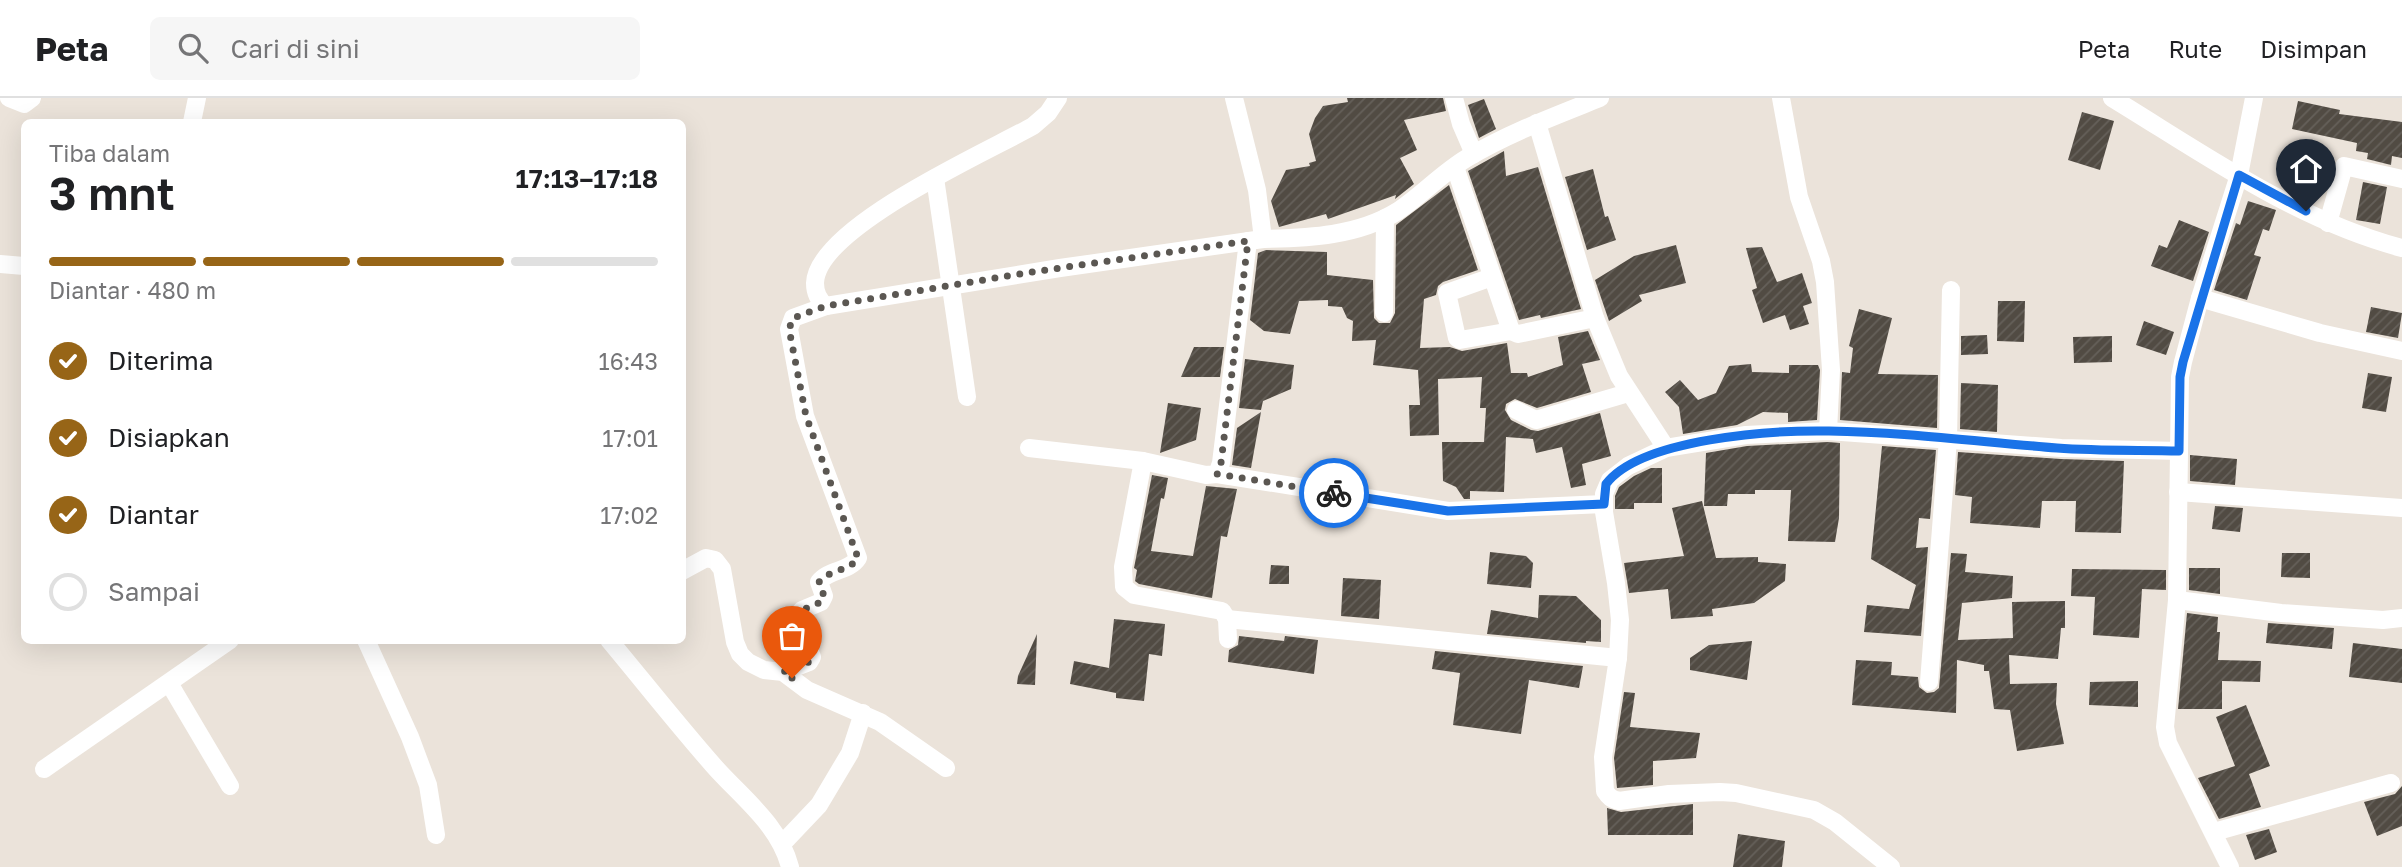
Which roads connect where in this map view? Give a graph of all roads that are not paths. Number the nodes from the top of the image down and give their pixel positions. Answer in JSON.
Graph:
{"nodes":[{"id":1,"x":9,"y":98,"type":"edge"},
{"id":2,"x":32,"y":98,"type":"edge"},
{"id":3,"x":197,"y":98,"type":"edge"},
{"id":4,"x":1058,"y":98,"type":"edge"},
{"id":5,"x":1234,"y":98,"type":"edge"},
{"id":6,"x":1454,"y":98,"type":"edge"},
{"id":7,"x":1600,"y":98,"type":"edge"},
{"id":8,"x":1782,"y":98,"type":"edge"},
{"id":9,"x":2112,"y":98,"type":"edge"},
{"id":10,"x":2254,"y":98,"type":"edge"},
{"id":11,"x":193,"y":119,"type":"edge"},
{"id":12,"x":1537,"y":123,"type":"junction"},
{"id":13,"x":1474,"y":154,"type":"junction"},
{"id":14,"x":1455,"y":167,"type":"junction"},
{"id":15,"x":2239,"y":175,"type":"junction"},
{"id":16,"x":935,"y":178,"type":"junction"},
{"id":17,"x":2402,"y":179,"type":"edge"},
{"id":18,"x":1385,"y":218,"type":"junction"},
{"id":19,"x":2328,"y":223,"type":"junction"},
{"id":20,"x":1256,"y":240,"type":"junction"},
{"id":21,"x":2402,"y":248,"type":"edge"},
{"id":22,"x":0,"y":264,"type":"edge"},
{"id":23,"x":21,"y":265,"type":"edge"},
{"id":24,"x":1492,"y":277,"type":"junction"},
{"id":25,"x":949,"y":285,"type":"junction"},
{"id":26,"x":1951,"y":290,"type":"dead end"},
{"id":27,"x":2200,"y":298,"type":"junction"},
{"id":28,"x":826,"y":306,"type":"junction"},
{"id":29,"x":1384,"y":313,"type":"dead end"},
{"id":30,"x":1595,"y":318,"type":"junction"},
{"id":31,"x":1511,"y":331,"type":"junction"},
{"id":32,"x":2402,"y":351,"type":"edge"},
{"id":33,"x":1628,"y":393,"type":"junction"},
{"id":34,"x":967,"y":397,"type":"dead end"},
{"id":35,"x":1516,"y":410,"type":"dead end"},
{"id":36,"x":1828,"y":431,"type":"junction"},
{"id":37,"x":1948,"y":439,"type":"junction"},
{"id":38,"x":1029,"y":448,"type":"dead end"},
{"id":39,"x":1666,"y":448,"type":"junction"},
{"id":40,"x":2179,"y":451,"type":"junction"},
{"id":41,"x":1143,"y":461,"type":"junction"},
{"id":42,"x":1217,"y":474,"type":"junction"},
{"id":43,"x":2178,"y":492,"type":"junction"},
{"id":44,"x":1604,"y":504,"type":"junction"},
{"id":45,"x":2402,"y":508,"type":"edge"},
{"id":46,"x":686,"y":569,"type":"edge"},
{"id":47,"x":2177,"y":600,"type":"junction"},
{"id":48,"x":2402,"y":618,"type":"edge"},
{"id":49,"x":1227,"y":619,"type":"junction"},
{"id":50,"x":1228,"y":639,"type":"dead end"},
{"id":51,"x":224,"y":644,"type":"edge"},
{"id":52,"x":368,"y":644,"type":"edge"},
{"id":53,"x":612,"y":644,"type":"edge"},
{"id":54,"x":1618,"y":658,"type":"junction"},
{"id":55,"x":783,"y":672,"type":"junction"},
{"id":56,"x":1929,"y":682,"type":"dead end"},
{"id":57,"x":169,"y":683,"type":"junction"},
{"id":58,"x":863,"y":713,"type":"junction"},
{"id":59,"x":946,"y":768,"type":"dead end"},
{"id":60,"x":44,"y":769,"type":"dead end"},
{"id":61,"x":2391,"y":783,"type":"dead end"},
{"id":62,"x":230,"y":786,"type":"dead end"},
{"id":63,"x":2214,"y":832,"type":"junction"},
{"id":64,"x":436,"y":835,"type":"dead end"},
{"id":65,"x":782,"y":844,"type":"junction"},
{"id":66,"x":1869,"y":859,"type":"edge"},
{"id":67,"x":790,"y":867,"type":"edge"},
{"id":68,"x":1891,"y":867,"type":"edge"},
{"id":69,"x":2230,"y":867,"type":"edge"}],
"edges":[{"from":1,"to":2,"type":"street"},
{"from":3,"to":11,"type":"street"},
{"from":4,"to":16,"type":"street"},
{"from":5,"to":20,"type":"street"},
{"from":6,"to":13,"type":"street"},
{"from":7,"to":12,"type":"street"},
{"from":8,"to":36,"type":"street"},
{"from":9,"to":15,"type":"street"},
{"from":10,"to":15,"type":"street"},
{"from":12,"to":13,"type":"street"},
{"from":12,"to":30,"type":"street"},
{"from":13,"to":14,"type":"street"},
{"from":14,"to":18,"type":"street"},
{"from":14,"to":24,"type":"street"},
{"from":15,"to":19,"type":"street"},
{"from":15,"to":27,"type":"street"},
{"from":16,"to":25,"type":"street"},
{"from":16,"to":28,"type":"street"},
{"from":17,"to":19,"type":"street"},
{"from":18,"to":20,"type":"street"},
{"from":18,"to":29,"type":"street"},
{"from":19,"to":21,"type":"street"},
{"from":20,"to":25,"type":"street"},
{"from":20,"to":42,"type":"street"},
{"from":22,"to":23,"type":"street"},
{"from":24,"to":31,"type":"street"},
{"from":24,"to":31,"type":"street"},
{"from":25,"to":28,"type":"street"},
{"from":25,"to":34,"type":"street"},
{"from":26,"to":37,"type":"street"},
{"from":27,"to":32,"type":"street"},
{"from":27,"to":40,"type":"street"},
{"from":28,"to":55,"type":"street"},
{"from":30,"to":31,"type":"street"},
{"from":30,"to":33,"type":"street"},
{"from":33,"to":35,"type":"street"},
{"from":33,"to":39,"type":"street"},
{"from":36,"to":37,"type":"street"},
{"from":36,"to":39,"type":"street"},
{"from":37,"to":40,"type":"street"},
{"from":37,"to":56,"type":"street"},
{"from":38,"to":41,"type":"street"},
{"from":39,"to":44,"type":"street"},
{"from":40,"to":43,"type":"street"},
{"from":41,"to":42,"type":"street"},
{"from":41,"to":49,"type":"street"},
{"from":42,"to":44,"type":"street"},
{"from":43,"to":45,"type":"street"},
{"from":43,"to":47,"type":"street"},
{"from":44,"to":54,"type":"street"},
{"from":46,"to":55,"type":"street"},
{"from":47,"to":48,"type":"street"},
{"from":47,"to":63,"type":"street"},
{"from":49,"to":50,"type":"street"},
{"from":49,"to":54,"type":"street"},
{"from":51,"to":57,"type":"street"},
{"from":52,"to":64,"type":"street"},
{"from":53,"to":65,"type":"street"},
{"from":54,"to":66,"type":"street"},
{"from":55,"to":58,"type":"street"},
{"from":57,"to":60,"type":"street"},
{"from":57,"to":62,"type":"street"},
{"from":58,"to":59,"type":"street"},
{"from":58,"to":65,"type":"street"},
{"from":61,"to":63,"type":"street"},
{"from":63,"to":69,"type":"street"},
{"from":65,"to":67,"type":"street"},
{"from":66,"to":68,"type":"street"}]}
